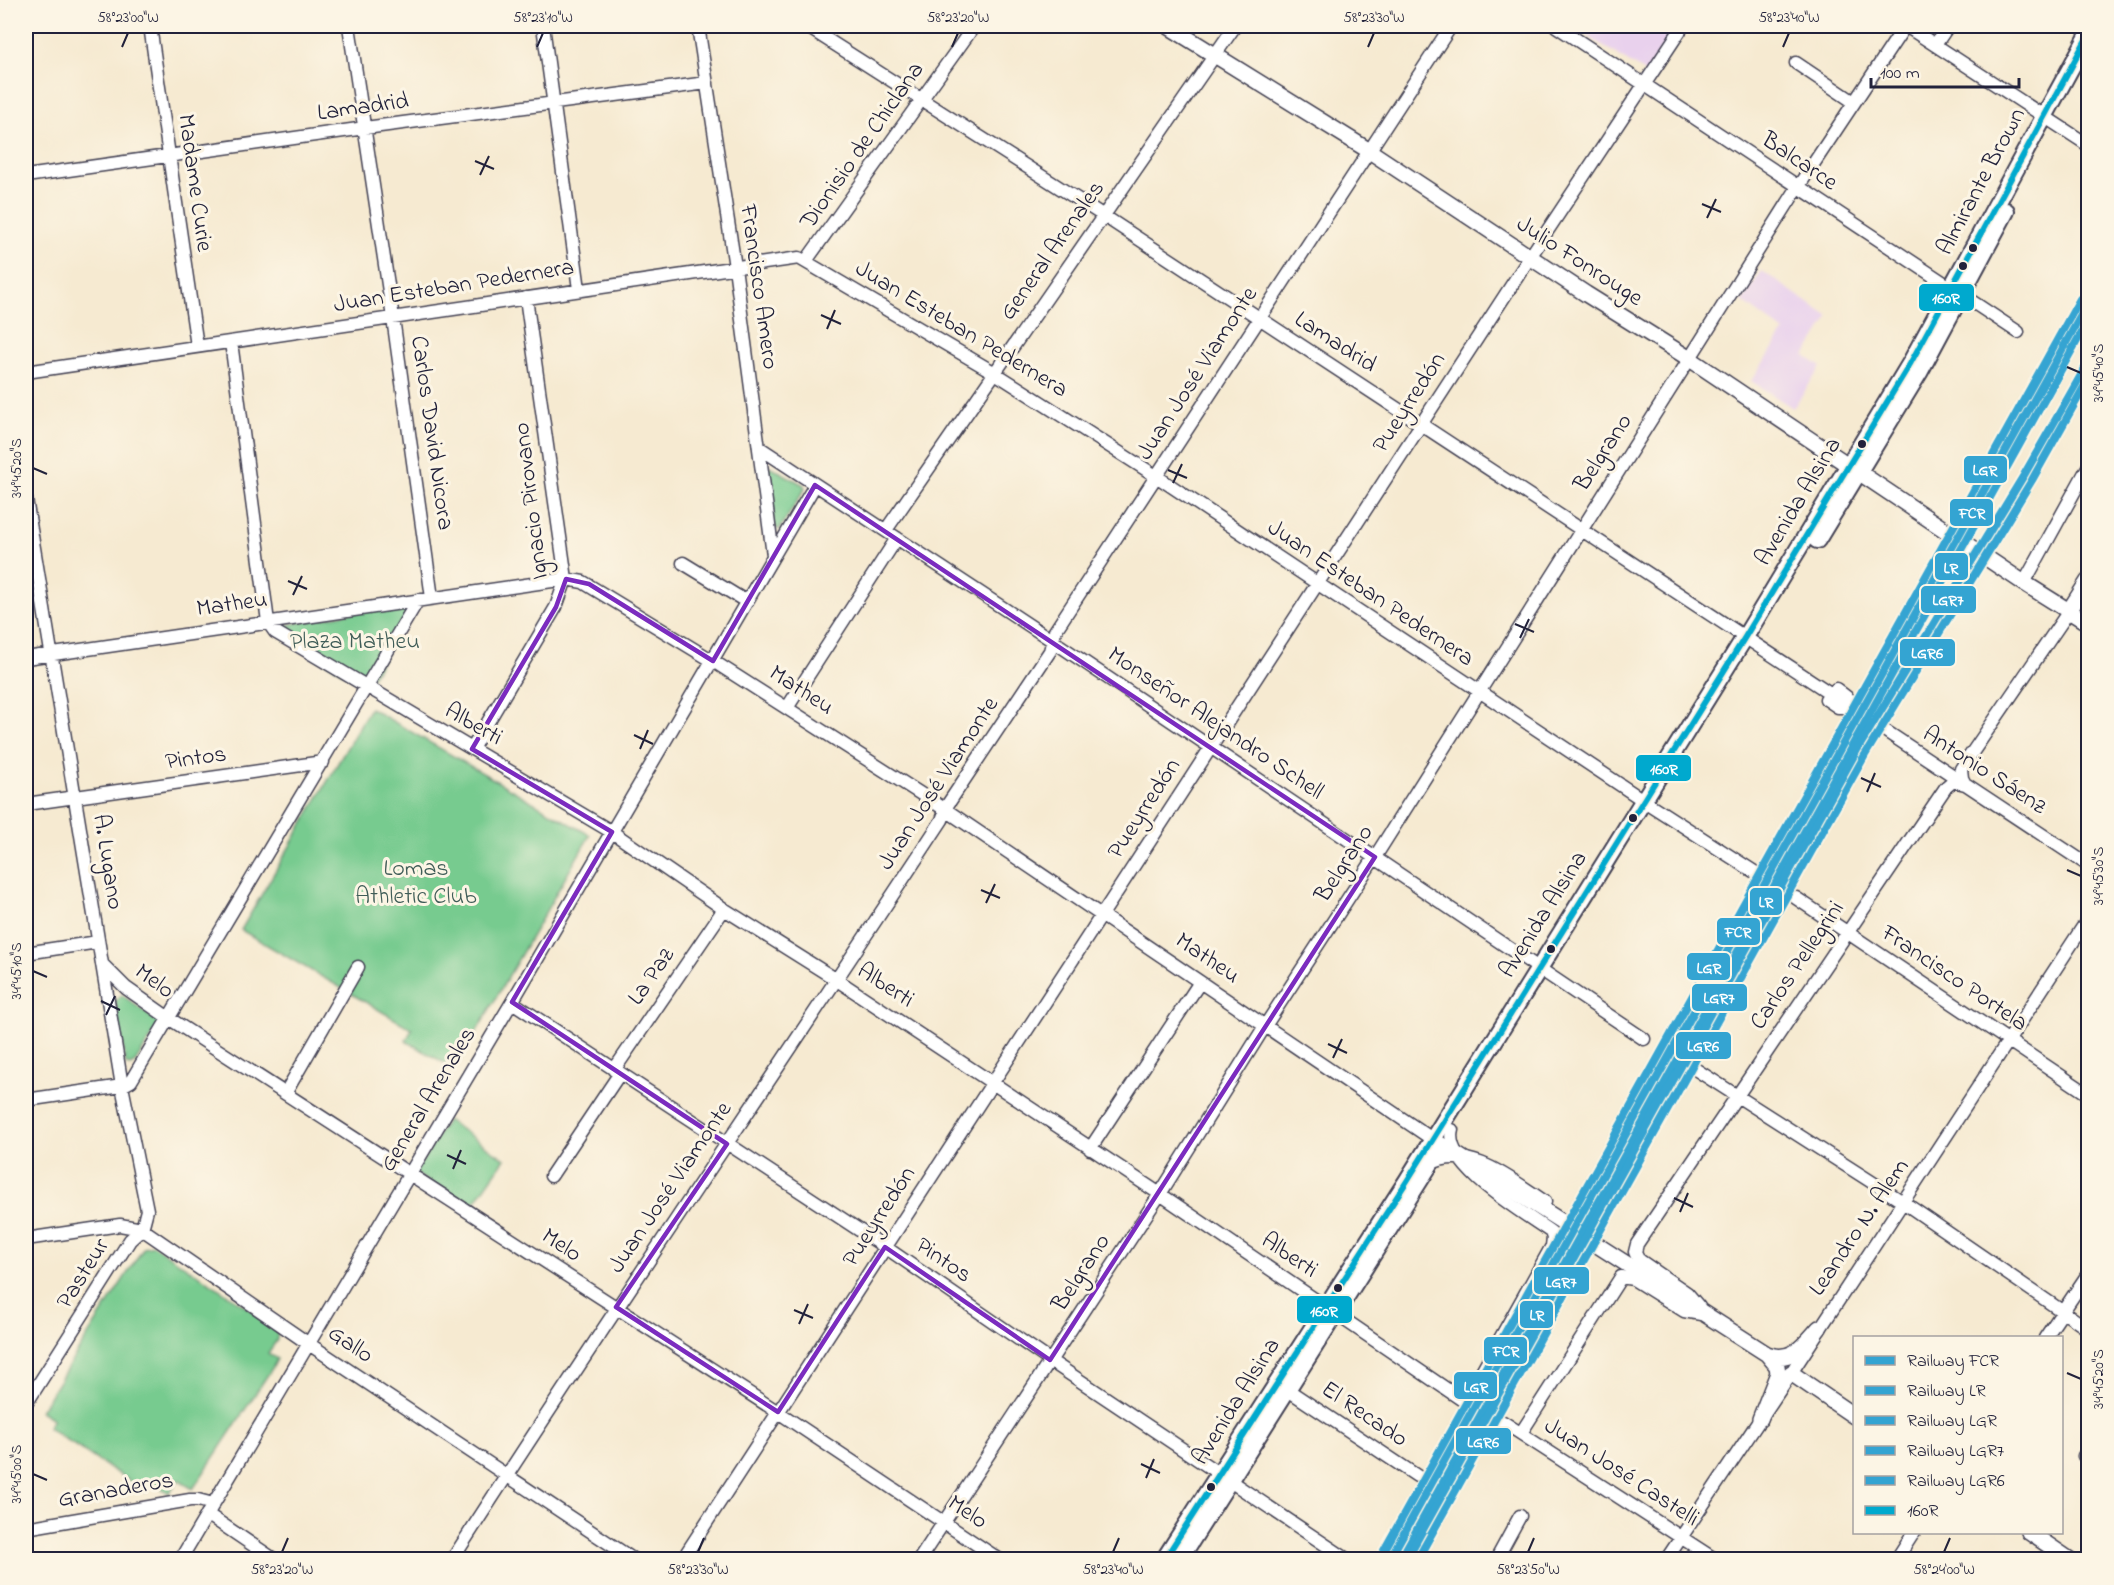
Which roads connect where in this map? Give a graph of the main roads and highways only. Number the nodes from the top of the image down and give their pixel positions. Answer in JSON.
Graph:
{"nodes":[{"id":1,"x":2088,"y":36,"type":"edge"},
{"id":2,"x":2088,"y":60,"type":"edge"},
{"id":3,"x":2049,"y":119,"type":"junction"},
{"id":4,"x":1957,"y":291,"type":"joint"},
{"id":5,"x":1542,"y":972,"type":"junction"},
{"id":6,"x":1437,"y":1143,"type":"junction"},
{"id":7,"x":1331,"y":1309,"type":"junction"},
{"id":8,"x":1225,"y":1477,"type":"junction"},
{"id":9,"x":1164,"y":1560,"type":"edge"},
{"id":10,"x":1179,"y":1560,"type":"edge"}],
"edges":[{"from":1,"to":3,"type":"main road","name":"Almirante Brown"},
{"from":2,"to":3,"type":"main road","name":"Almirante Brown"},
{"from":3,"to":4,"type":"main road","name":"Almirante Brown"},
{"from":4,"to":5,"type":"main road","name":"Avenida Alsina"},
{"from":5,"to":6,"type":"main road","name":"Avenida Alsina"},
{"from":5,"to":6,"type":"main road","name":"Avenida Alsina"},
{"from":6,"to":7,"type":"main road","name":"Avenida Alsina"},
{"from":6,"to":7,"type":"main road","name":"Avenida Alsina"},
{"from":7,"to":8,"type":"main road","name":"Avenida Alsina"},
{"from":7,"to":8,"type":"main road","name":"Avenida Alsina"},
{"from":8,"to":9,"type":"main road","name":"Avenida Alsina"},
{"from":8,"to":10,"type":"main road","name":"Avenida Alsina"}]}
